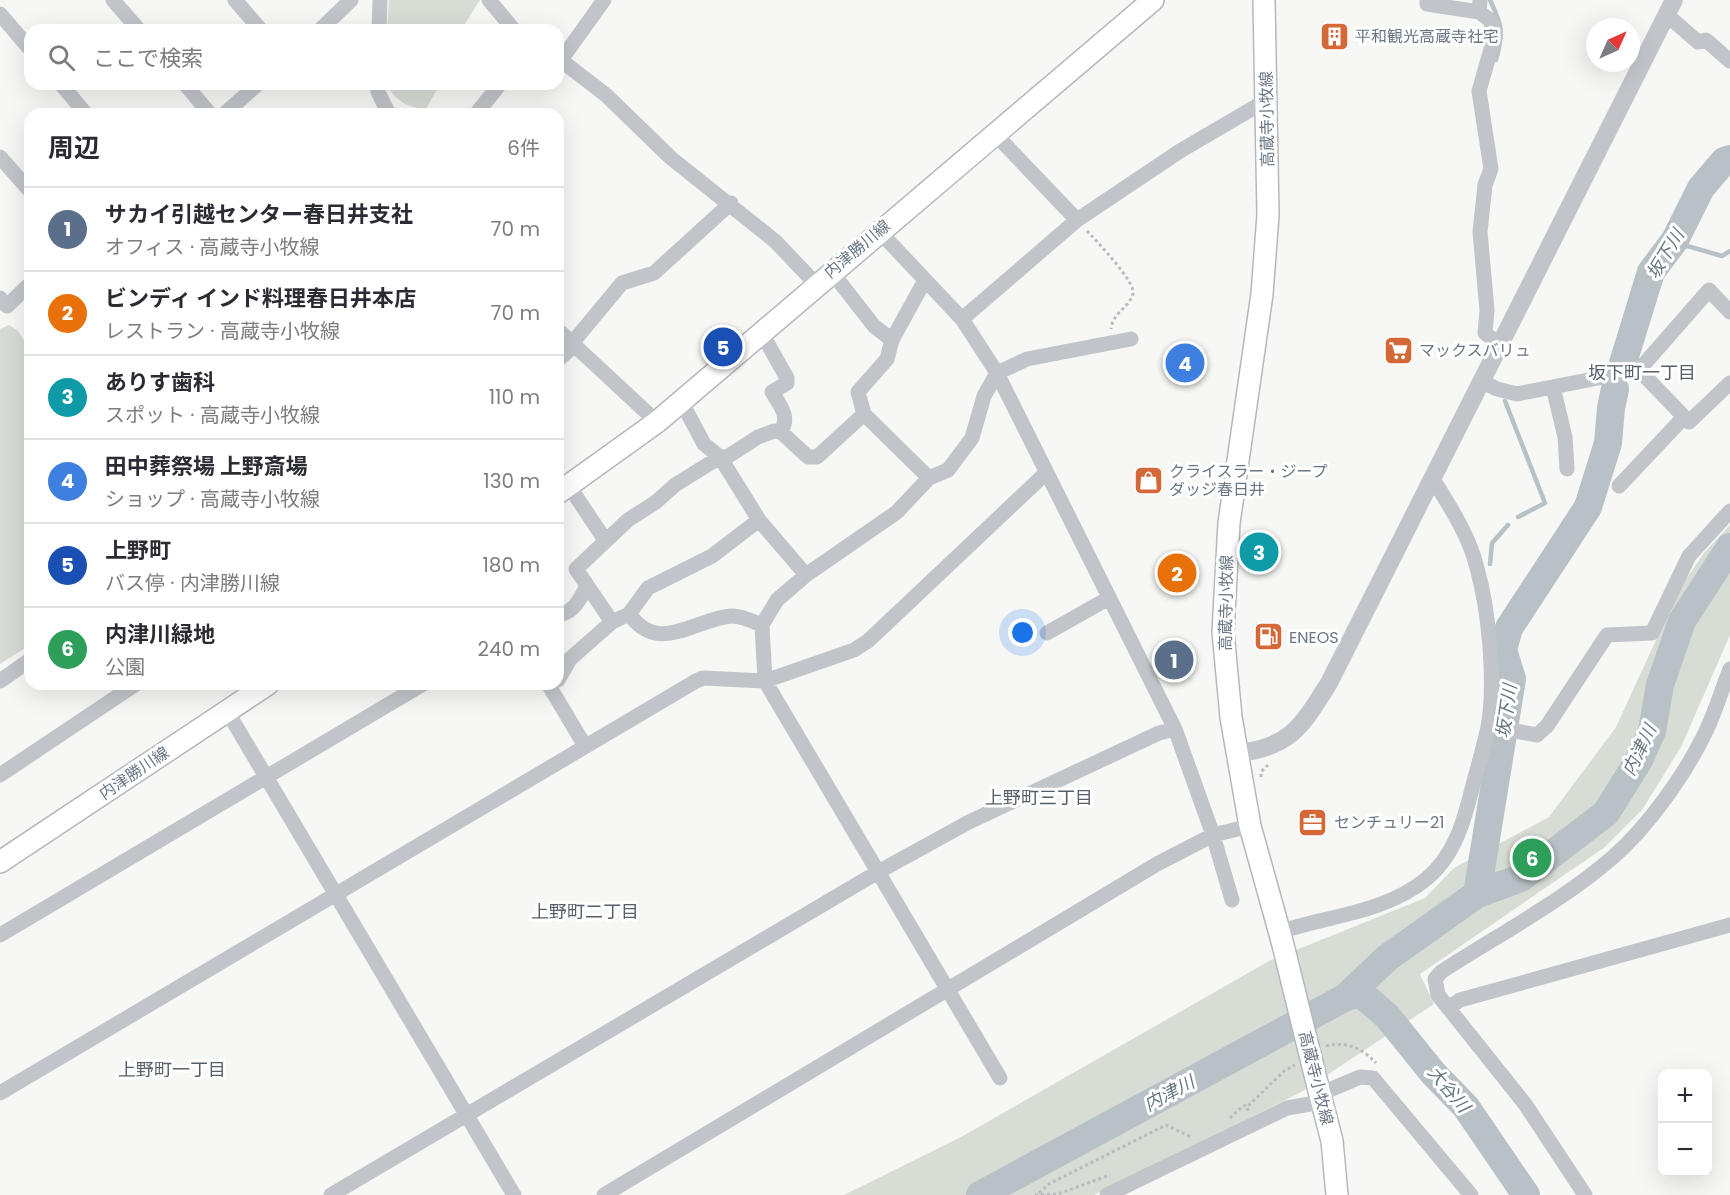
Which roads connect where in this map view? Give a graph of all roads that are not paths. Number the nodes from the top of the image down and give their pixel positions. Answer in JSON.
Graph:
{"nodes":[{"id":1,"x":113,"y":0,"type":"edge"},
{"id":2,"x":235,"y":0,"type":"edge"},
{"id":3,"x":351,"y":0,"type":"edge"},
{"id":4,"x":380,"y":0,"type":"edge"},
{"id":5,"x":489,"y":0,"type":"edge"},
{"id":6,"x":604,"y":0,"type":"edge"},
{"id":7,"x":1153,"y":0,"type":"edge"},
{"id":8,"x":1264,"y":0,"type":"edge"},
{"id":9,"x":1427,"y":0,"type":"edge"},
{"id":10,"x":1479,"y":6,"type":"edge"},
{"id":11,"x":1670,"y":7,"type":"edge"},
{"id":12,"x":0,"y":14,"type":"edge"},
{"id":13,"x":134,"y":24,"type":"edge"},
{"id":14,"x":256,"y":24,"type":"edge"},
{"id":15,"x":326,"y":24,"type":"edge"},
{"id":16,"x":380,"y":24,"type":"edge"},
{"id":17,"x":509,"y":24,"type":"edge"},
{"id":18,"x":24,"y":42,"type":"edge"},
{"id":19,"x":564,"y":54,"type":"edge"},
{"id":20,"x":1729,"y":59,"type":"edge"},
{"id":21,"x":564,"y":62,"type":"edge"},
{"id":22,"x":66,"y":90,"type":"edge"},
{"id":23,"x":190,"y":90,"type":"edge"},
{"id":24,"x":251,"y":90,"type":"edge"},
{"id":25,"x":378,"y":90,"type":"edge"},
{"id":26,"x":495,"y":90,"type":"edge"},
{"id":27,"x":1267,"y":100,"type":"junction"},
{"id":28,"x":81,"y":108,"type":"edge"},
{"id":29,"x":205,"y":108,"type":"edge"},
{"id":30,"x":231,"y":108,"type":"edge"},
{"id":31,"x":386,"y":108,"type":"edge"},
{"id":32,"x":481,"y":108,"type":"edge"},
{"id":33,"x":994,"y":133,"type":"junction"},
{"id":34,"x":0,"y":157,"type":"edge"},
{"id":35,"x":24,"y":184,"type":"edge"},
{"id":36,"x":731,"y":203,"type":"junction"},
{"id":37,"x":1077,"y":220,"type":"junction"},
{"id":38,"x":879,"y":231,"type":"junction"},
{"id":39,"x":824,"y":278,"type":"junction"},
{"id":40,"x":925,"y":280,"type":"junction"},
{"id":41,"x":24,"y":290,"type":"edge"},
{"id":42,"x":0,"y":298,"type":"edge"},
{"id":43,"x":1730,"y":312,"type":"edge"},
{"id":44,"x":962,"y":319,"type":"junction"},
{"id":45,"x":761,"y":332,"type":"junction"},
{"id":46,"x":564,"y":335,"type":"edge"},
{"id":47,"x":1131,"y":339,"type":"dead end"},
{"id":48,"x":892,"y":340,"type":"junction"},
{"id":49,"x":574,"y":343,"type":"junction"},
{"id":50,"x":1501,"y":346,"type":"junction"},
{"id":51,"x":564,"y":354,"type":"edge"},
{"id":52,"x":1639,"y":370,"type":"junction"},
{"id":53,"x":996,"y":373,"type":"junction"},
{"id":54,"x":1483,"y":382,"type":"junction"},
{"id":55,"x":1730,"y":383,"type":"edge"},
{"id":56,"x":1553,"y":387,"type":"junction"},
{"id":57,"x":681,"y":401,"type":"junction"},
{"id":58,"x":864,"y":414,"type":"junction"},
{"id":59,"x":1684,"y":417,"type":"junction"},
{"id":60,"x":657,"y":422,"type":"junction"},
{"id":61,"x":781,"y":432,"type":"junction"},
{"id":62,"x":720,"y":457,"type":"junction"},
{"id":63,"x":1567,"y":469,"type":"dead end"},
{"id":64,"x":1046,"y":473,"type":"junction"},
{"id":65,"x":929,"y":478,"type":"junction"},
{"id":66,"x":1433,"y":479,"type":"junction"},
{"id":67,"x":1619,"y":486,"type":"dead end"},
{"id":68,"x":564,"y":488,"type":"edge"},
{"id":69,"x":564,"y":490,"type":"edge"},
{"id":70,"x":1730,"y":512,"type":"edge"},
{"id":71,"x":759,"y":520,"type":"junction"},
{"id":72,"x":605,"y":540,"type":"junction"},
{"id":73,"x":806,"y":575,"type":"junction"},
{"id":74,"x":587,"y":586,"type":"junction"},
{"id":75,"x":1109,"y":598,"type":"junction"},
{"id":76,"x":564,"y":614,"type":"edge"},
{"id":77,"x":629,"y":614,"type":"junction"},
{"id":78,"x":612,"y":622,"type":"junction"},
{"id":79,"x":762,"y":625,"type":"junction"},
{"id":80,"x":1047,"y":633,"type":"dead end"},
{"id":81,"x":24,"y":664,"type":"edge"},
{"id":82,"x":564,"y":668,"type":"edge"},
{"id":83,"x":1730,"y":669,"type":"edge"},
{"id":84,"x":0,"y":681,"type":"edge"},
{"id":85,"x":765,"y":681,"type":"junction"},
{"id":86,"x":127,"y":690,"type":"edge"},
{"id":87,"x":259,"y":690,"type":"edge"},
{"id":88,"x":413,"y":690,"type":"edge"},
{"id":89,"x":556,"y":690,"type":"edge"},
{"id":90,"x":226,"y":711,"type":"junction"},
{"id":91,"x":1491,"y":726,"type":"junction"},
{"id":92,"x":1175,"y":729,"type":"junction"},
{"id":93,"x":585,"y":746,"type":"junction"},
{"id":94,"x":1237,"y":753,"type":"junction"},
{"id":95,"x":0,"y":775,"type":"edge"},
{"id":96,"x":266,"y":778,"type":"junction"},
{"id":97,"x":1250,"y":826,"type":"junction"},
{"id":98,"x":1213,"y":835,"type":"junction"},
{"id":99,"x":0,"y":862,"type":"edge"},
{"id":100,"x":878,"y":872,"type":"junction"},
{"id":101,"x":335,"y":895,"type":"junction"},
{"id":102,"x":1232,"y":900,"type":"dead end"},
{"id":103,"x":1730,"y":925,"type":"edge"},
{"id":104,"x":0,"y":935,"type":"edge"},
{"id":105,"x":1281,"y":937,"type":"junction"},
{"id":106,"x":947,"y":990,"type":"junction"},
{"id":107,"x":1448,"y":1008,"type":"junction"},
{"id":108,"x":1000,"y":1078,"type":"dead end"},
{"id":109,"x":0,"y":1093,"type":"edge"},
{"id":110,"x":1320,"y":1094,"type":"junction"},
{"id":111,"x":466,"y":1115,"type":"junction"},
{"id":112,"x":331,"y":1195,"type":"edge"},
{"id":113,"x":514,"y":1195,"type":"edge"},
{"id":114,"x":604,"y":1195,"type":"edge"},
{"id":115,"x":1107,"y":1195,"type":"edge"},
{"id":116,"x":1337,"y":1195,"type":"edge"},
{"id":117,"x":1471,"y":1195,"type":"edge"},
{"id":118,"x":1585,"y":1195,"type":"edge"}],
"edges":[{"from":1,"to":13,"type":"street"},
{"from":2,"to":14,"type":"street"},
{"from":3,"to":15,"type":"street"},
{"from":4,"to":16,"type":"street"},
{"from":5,"to":17,"type":"street"},
{"from":6,"to":19,"type":"street"},
{"from":7,"to":33,"type":"main road","name":"内津勝川線"},
{"from":8,"to":27,"type":"main road","name":"高蔵寺小牧線"},
{"from":9,"to":10,"type":"street"},
{"from":10,"to":50,"type":"street"},
{"from":11,"to":20,"type":"street"},
{"from":11,"to":50,"type":"street"},
{"from":12,"to":18,"type":"street"},
{"from":21,"to":36,"type":"street"},
{"from":22,"to":28,"type":"street"},
{"from":23,"to":29,"type":"street"},
{"from":24,"to":30,"type":"street"},
{"from":25,"to":31,"type":"street"},
{"from":26,"to":32,"type":"street"},
{"from":27,"to":37,"type":"street"},
{"from":27,"to":94,"type":"main road","name":"高蔵寺小牧線"},
{"from":33,"to":37,"type":"street"},
{"from":33,"to":38,"type":"main road","name":"内津勝川線"},
{"from":34,"to":35,"type":"street"},
{"from":36,"to":39,"type":"street"},
{"from":36,"to":49,"type":"street"},
{"from":37,"to":44,"type":"street"},
{"from":38,"to":39,"type":"main road","name":"内津勝川線"},
{"from":38,"to":40,"type":"street"},
{"from":39,"to":45,"type":"main road","name":"内津勝川線"},
{"from":39,"to":48,"type":"street"},
{"from":40,"to":44,"type":"street"},
{"from":40,"to":48,"type":"street"},
{"from":41,"to":42,"type":"street"},
{"from":43,"to":52,"type":"street"},
{"from":44,"to":53,"type":"street"},
{"from":45,"to":57,"type":"main road","name":"内津勝川線"},
{"from":45,"to":61,"type":"street"},
{"from":46,"to":49,"type":"street"},
{"from":47,"to":53,"type":"street"},
{"from":48,"to":58,"type":"street"},
{"from":49,"to":51,"type":"street"},
{"from":49,"to":60,"type":"street"},
{"from":50,"to":54,"type":"street"},
{"from":52,"to":56,"type":"street"},
{"from":52,"to":59,"type":"street"},
{"from":53,"to":64,"type":"street"},
{"from":53,"to":65,"type":"street"},
{"from":54,"to":56,"type":"street"},
{"from":54,"to":66,"type":"street"},
{"from":55,"to":59,"type":"street"},
{"from":56,"to":63,"type":"street"},
{"from":57,"to":60,"type":"main road","name":"内津勝川線"},
{"from":57,"to":62,"type":"street"},
{"from":58,"to":61,"type":"street"},
{"from":58,"to":65,"type":"street"},
{"from":59,"to":67,"type":"street"},
{"from":60,"to":68,"type":"main road","name":"内津勝川線"},
{"from":61,"to":62,"type":"street"},
{"from":62,"to":71,"type":"street"},
{"from":62,"to":72,"type":"street"},
{"from":64,"to":75,"type":"street"},
{"from":64,"to":85,"type":"street"},
{"from":65,"to":73,"type":"street"},
{"from":66,"to":91,"type":"street"},
{"from":66,"to":94,"type":"street"},
{"from":69,"to":72,"type":"street"},
{"from":70,"to":91,"type":"street"},
{"from":71,"to":73,"type":"street"},
{"from":71,"to":77,"type":"street"},
{"from":72,"to":74,"type":"street"},
{"from":73,"to":79,"type":"street"},
{"from":74,"to":76,"type":"street"},
{"from":74,"to":78,"type":"street"},
{"from":75,"to":80,"type":"street"},
{"from":75,"to":92,"type":"street"},
{"from":77,"to":78,"type":"street"},
{"from":77,"to":79,"type":"street"},
{"from":78,"to":82,"type":"street"},
{"from":79,"to":85,"type":"street"},
{"from":81,"to":84,"type":"street"},
{"from":83,"to":107,"type":"street"},
{"from":85,"to":93,"type":"street"},
{"from":85,"to":100,"type":"street"},
{"from":86,"to":95,"type":"street"},
{"from":87,"to":90,"type":"main road","name":"内津勝川線"},
{"from":88,"to":96,"type":"street"},
{"from":89,"to":93,"type":"street"},
{"from":90,"to":96,"type":"street"},
{"from":90,"to":99,"type":"main road","name":"内津勝川線"},
{"from":91,"to":105,"type":"street"},
{"from":92,"to":98,"type":"street"},
{"from":92,"to":100,"type":"street"},
{"from":93,"to":101,"type":"street"},
{"from":94,"to":97,"type":"main road","name":"高蔵寺小牧線"},
{"from":96,"to":101,"type":"street"},
{"from":96,"to":104,"type":"street"},
{"from":97,"to":98,"type":"street"},
{"from":97,"to":105,"type":"main road","name":"高蔵寺小牧線"},
{"from":98,"to":102,"type":"street"},
{"from":98,"to":106,"type":"street"},
{"from":100,"to":106,"type":"street"},
{"from":100,"to":111,"type":"street"},
{"from":101,"to":109,"type":"street"},
{"from":101,"to":111,"type":"street"},
{"from":103,"to":107,"type":"street"},
{"from":105,"to":110,"type":"main road","name":"高蔵寺小牧線","bridge":true},
{"from":106,"to":108,"type":"street"},
{"from":106,"to":114,"type":"street"},
{"from":107,"to":118,"type":"street"},
{"from":110,"to":115,"type":"street"},
{"from":110,"to":116,"type":"main road","name":"高蔵寺小牧線"},
{"from":110,"to":117,"type":"street"},
{"from":111,"to":112,"type":"street"},
{"from":111,"to":113,"type":"street"}]}
